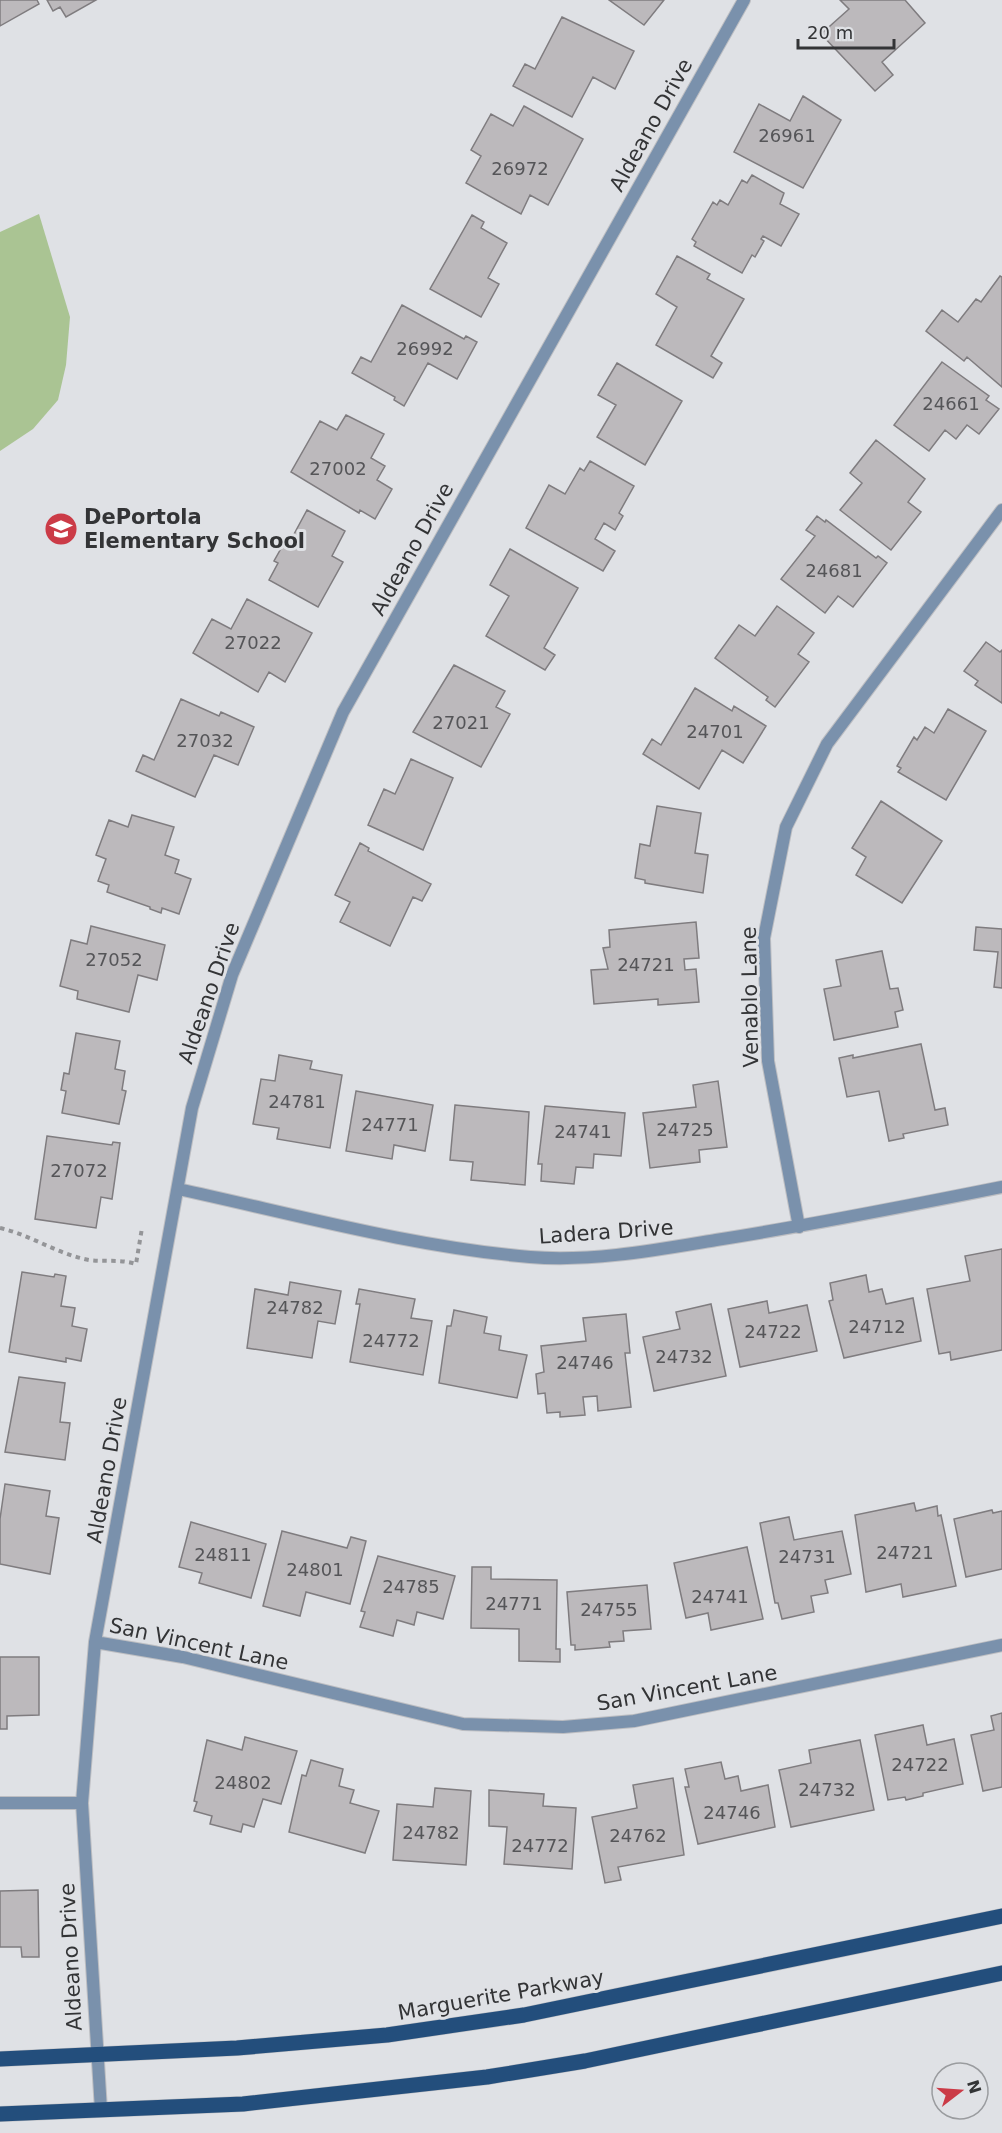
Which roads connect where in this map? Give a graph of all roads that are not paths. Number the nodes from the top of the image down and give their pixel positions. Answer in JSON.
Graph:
{"nodes":[{"id":1,"x":744,"y":0,"type":"edge"},
{"id":2,"x":1002,"y":510,"type":"edge"},
{"id":3,"x":1002,"y":1187,"type":"edge"},
{"id":4,"x":178,"y":1189,"type":"junction"},
{"id":5,"x":799,"y":1227,"type":"junction"},
{"id":6,"x":95,"y":1642,"type":"junction"},
{"id":7,"x":1002,"y":1645,"type":"edge"},
{"id":8,"x":0,"y":1803,"type":"edge"},
{"id":9,"x":82,"y":1803,"type":"junction"},
{"id":10,"x":1002,"y":1916,"type":"edge"},
{"id":11,"x":1002,"y":1973,"type":"edge"},
{"id":12,"x":96,"y":2055,"type":"junction"},
{"id":13,"x":0,"y":2059,"type":"edge"},
{"id":14,"x":102,"y":2110,"type":"junction"},
{"id":15,"x":0,"y":2114,"type":"edge"}],
"edges":[{"from":1,"to":4,"type":"street","name":"Aldeano Drive"},
{"from":2,"to":5,"type":"street","name":"Venablo Lane"},
{"from":3,"to":5,"type":"street","name":"Ladera Drive"},
{"from":4,"to":5,"type":"street","name":"Ladera Drive"},
{"from":4,"to":6,"type":"street","name":"Aldeano Drive"},
{"from":6,"to":7,"type":"street","name":"San Vincent Lane"},
{"from":6,"to":9,"type":"street","name":"Aldeano Drive"},
{"from":8,"to":9,"type":"street"},
{"from":9,"to":12,"type":"street","name":"Aldeano Drive"},
{"from":10,"to":12,"type":"main road","name":"Marguerite Parkway"},
{"from":11,"to":14,"type":"main road"},
{"from":12,"to":13,"type":"main road","name":"Marguerite Parkway"},
{"from":12,"to":14,"type":"street","name":"Aldeano Drive"},
{"from":14,"to":15,"type":"main road"}]}
